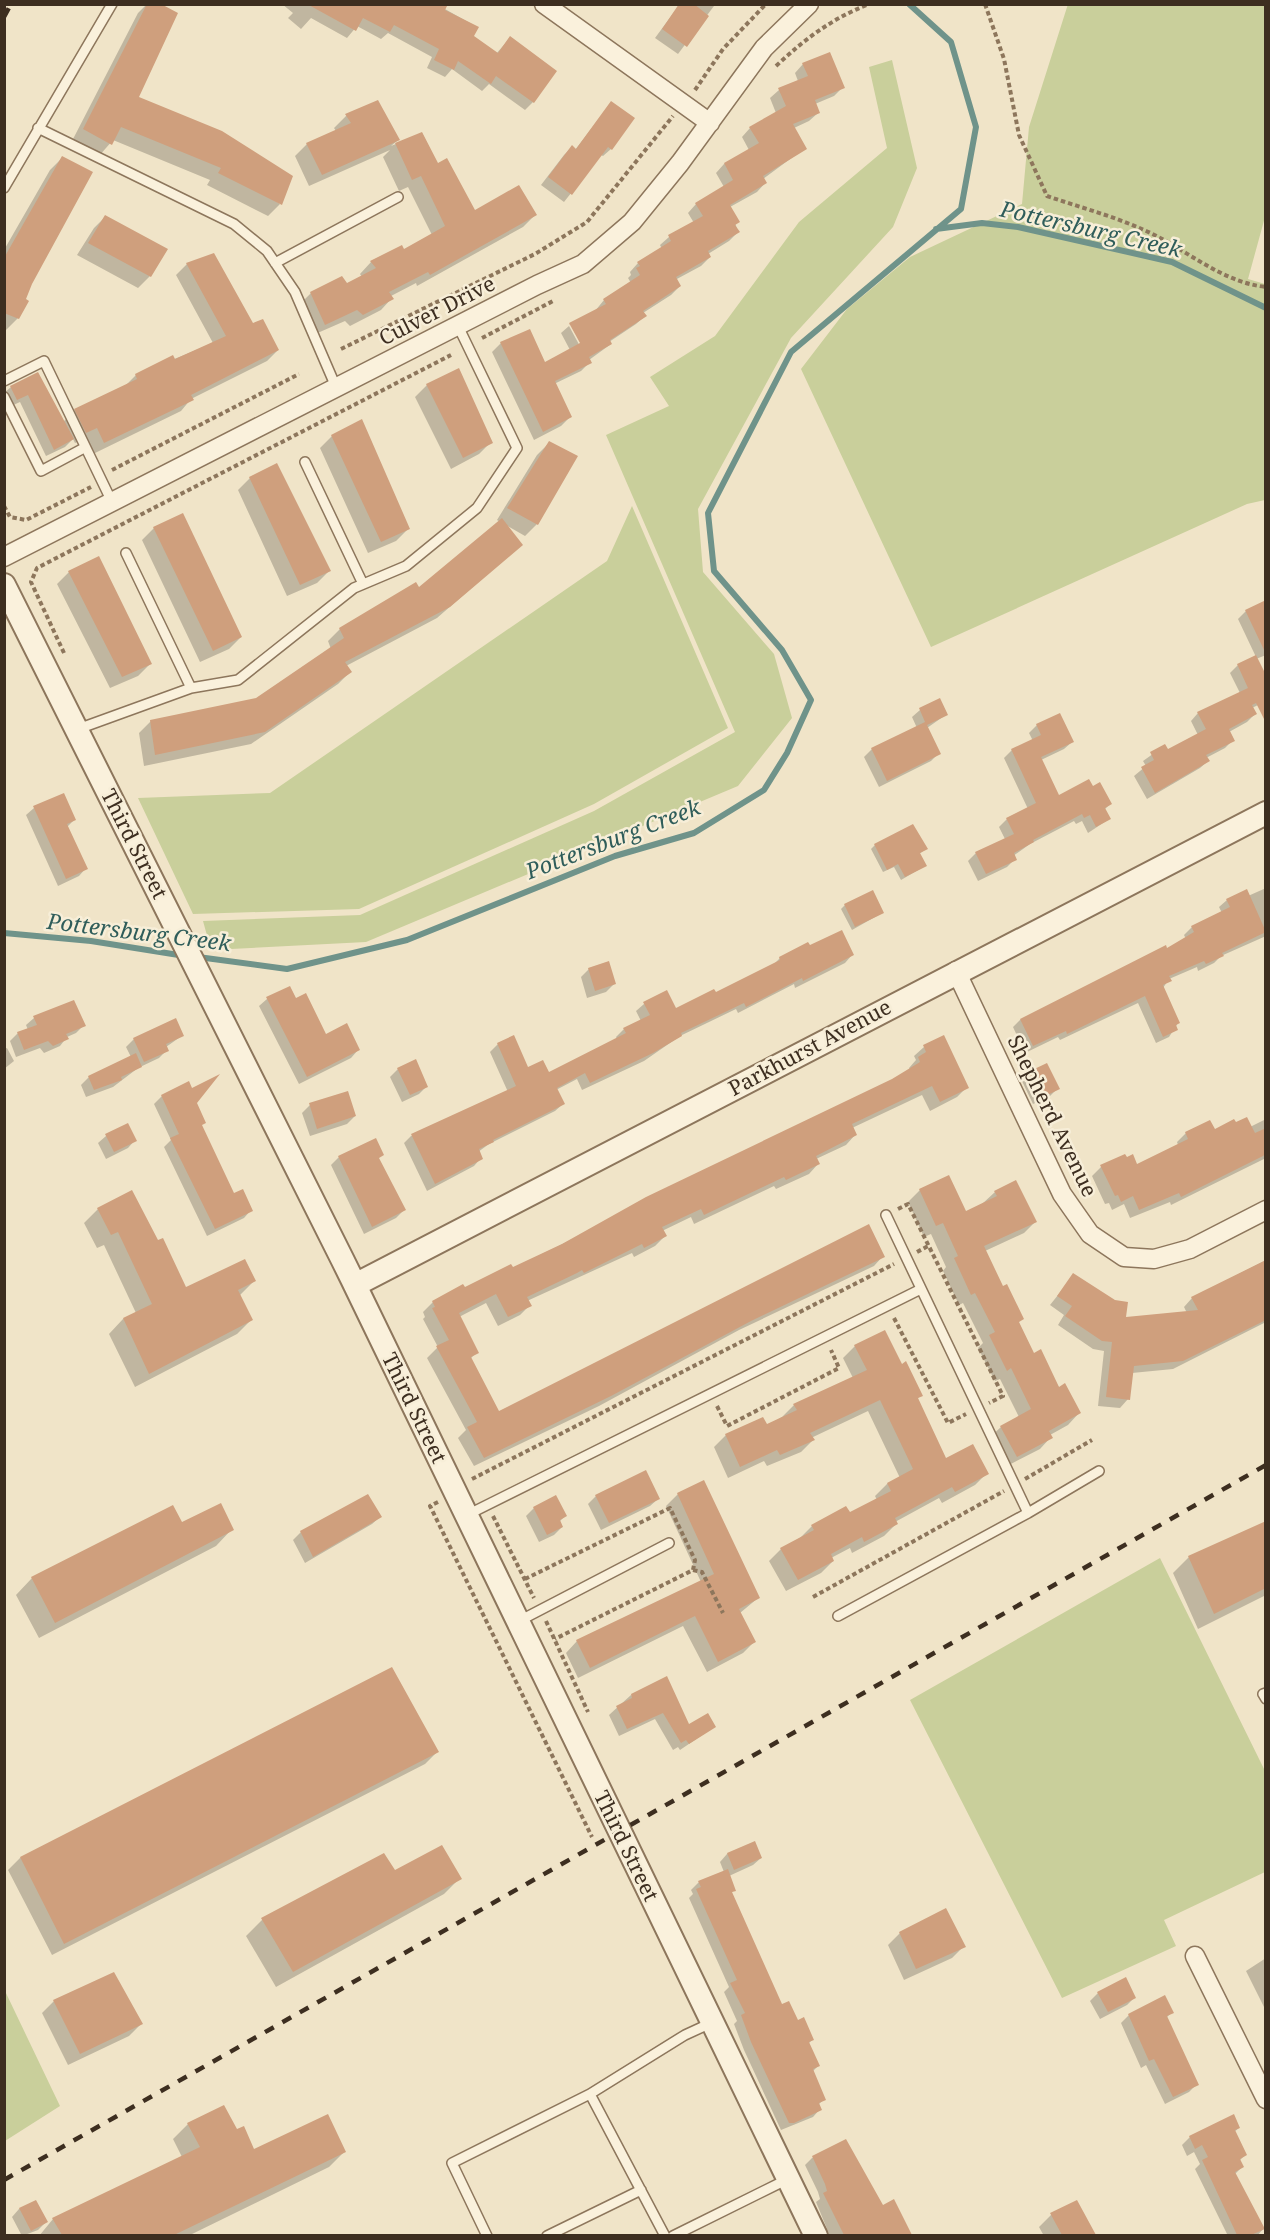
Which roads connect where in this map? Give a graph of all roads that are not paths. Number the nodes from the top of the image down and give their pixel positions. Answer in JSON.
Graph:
{"nodes":[{"id":1,"x":112,"y":4,"type":"edge"},
{"id":2,"x":544,"y":4,"type":"edge"},
{"id":3,"x":809,"y":4,"type":"edge"},
{"id":4,"x":710,"y":123,"type":"junction"},
{"id":5,"x":39,"y":128,"type":"junction"},
{"id":6,"x":4,"y":188,"type":"edge"},
{"id":7,"x":398,"y":197,"type":"dead end"},
{"id":8,"x":275,"y":263,"type":"junction"},
{"id":9,"x":458,"y":326,"type":"junction"},
{"id":10,"x":4,"y":381,"type":"edge"},
{"id":11,"x":336,"y":387,"type":"junction"},
{"id":12,"x":4,"y":397,"type":"edge"},
{"id":13,"x":84,"y":448,"type":"junction"},
{"id":14,"x":305,"y":462,"type":"dead end"},
{"id":15,"x":112,"y":502,"type":"junction"},
{"id":16,"x":126,"y":553,"type":"dead end"},
{"id":17,"x":4,"y":556,"type":"edge"},
{"id":18,"x":363,"y":584,"type":"junction"},
{"id":19,"x":4,"y":585,"type":"edge"},
{"id":20,"x":191,"y":688,"type":"junction"},
{"id":21,"x":77,"y":730,"type":"junction"},
{"id":22,"x":1266,"y":813,"type":"edge"},
{"id":23,"x":956,"y":971,"type":"junction"},
{"id":24,"x":1266,"y":1210,"type":"edge"},
{"id":25,"x":886,"y":1215,"type":"road end"},
{"id":26,"x":355,"y":1285,"type":"junction"},
{"id":27,"x":921,"y":1289,"type":"junction"},
{"id":28,"x":1099,"y":1471,"type":"dead end"},
{"id":29,"x":1028,"y":1513,"type":"junction"},
{"id":30,"x":467,"y":1515,"type":"junction"},
{"id":31,"x":669,"y":1543,"type":"dead end"},
{"id":32,"x":838,"y":1616,"type":"dead end"},
{"id":33,"x":519,"y":1621,"type":"junction"},
{"id":34,"x":1266,"y":1693,"type":"edge"},
{"id":35,"x":1266,"y":1699,"type":"edge"},
{"id":36,"x":1195,"y":1956,"type":"dead end"},
{"id":37,"x":712,"y":2022,"type":"junction"},
{"id":38,"x":590,"y":2094,"type":"junction"},
{"id":39,"x":1266,"y":2099,"type":"edge"},
{"id":40,"x":788,"y":2179,"type":"junction"},
{"id":41,"x":641,"y":2190,"type":"junction"},
{"id":42,"x":487,"y":2235,"type":"edge"},
{"id":43,"x":547,"y":2235,"type":"edge"},
{"id":44,"x":665,"y":2235,"type":"edge"},
{"id":45,"x":673,"y":2235,"type":"edge"},
{"id":46,"x":816,"y":2235,"type":"edge"}],
"edges":[{"from":1,"to":5,"type":"lane"},
{"from":2,"to":4,"type":"street"},
{"from":3,"to":4,"type":"street","name":"Culver Drive"},
{"from":4,"to":9,"type":"street","name":"Culver Drive"},
{"from":5,"to":6,"type":"lane"},
{"from":5,"to":8,"type":"lane"},
{"from":7,"to":8,"type":"lane"},
{"from":8,"to":11,"type":"lane"},
{"from":9,"to":11,"type":"street","name":"Culver Drive"},
{"from":9,"to":18,"type":"lane"},
{"from":10,"to":13,"type":"lane"},
{"from":11,"to":15,"type":"street","name":"Culver Drive"},
{"from":12,"to":13,"type":"lane"},
{"from":13,"to":15,"type":"lane"},
{"from":14,"to":18,"type":"lane"},
{"from":15,"to":17,"type":"street","name":"Culver Drive"},
{"from":16,"to":20,"type":"lane"},
{"from":18,"to":20,"type":"lane"},
{"from":19,"to":21,"type":"street","name":"Third Street"},
{"from":20,"to":21,"type":"lane"},
{"from":21,"to":26,"type":"street","name":"Third Street"},
{"from":22,"to":23,"type":"street","name":"Parkhurst Avenue"},
{"from":23,"to":24,"type":"street","name":"Shepherd Avenue"},
{"from":23,"to":26,"type":"street","name":"Parkhurst Avenue"},
{"from":25,"to":27,"type":"lane"},
{"from":26,"to":30,"type":"street","name":"Third Street"},
{"from":27,"to":29,"type":"lane"},
{"from":27,"to":30,"type":"lane"},
{"from":28,"to":29,"type":"lane"},
{"from":29,"to":32,"type":"lane"},
{"from":30,"to":33,"type":"street","name":"Third Street"},
{"from":31,"to":33,"type":"lane"},
{"from":33,"to":37,"type":"street","name":"Third Street"},
{"from":34,"to":35,"type":"lane"},
{"from":36,"to":39,"type":"street"},
{"from":37,"to":38,"type":"lane"},
{"from":37,"to":40,"type":"street","name":"Third Street"},
{"from":38,"to":41,"type":"lane"},
{"from":38,"to":42,"type":"lane"},
{"from":40,"to":45,"type":"lane"},
{"from":40,"to":46,"type":"street","name":"Third Street"},
{"from":41,"to":43,"type":"lane"},
{"from":41,"to":44,"type":"lane"}]}
